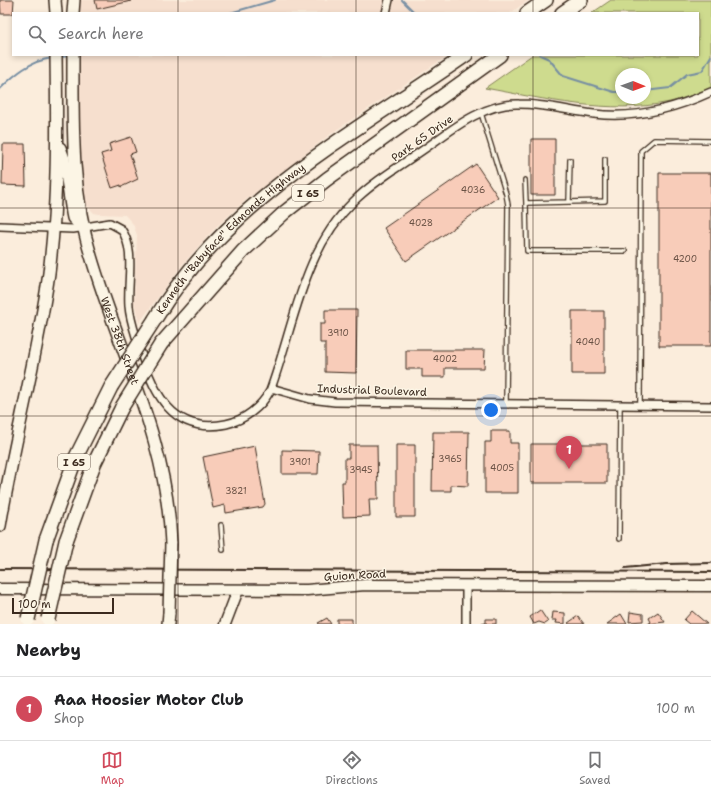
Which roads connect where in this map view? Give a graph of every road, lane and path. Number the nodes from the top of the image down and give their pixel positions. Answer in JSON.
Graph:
{"nodes":[{"id":1,"x":55,"y":0,"type":"edge"},
{"id":2,"x":74,"y":0,"type":"edge"},
{"id":3,"x":389,"y":0,"type":"edge"},
{"id":4,"x":546,"y":0,"type":"edge"},
{"id":5,"x":582,"y":0,"type":"edge"},
{"id":6,"x":56,"y":12,"type":"edge"},
{"id":7,"x":73,"y":12,"type":"edge"},
{"id":8,"x":386,"y":12,"type":"edge"},
{"id":9,"x":529,"y":12,"type":"edge"},
{"id":10,"x":564,"y":12,"type":"edge"},
{"id":11,"x":56,"y":56,"type":"edge"},
{"id":12,"x":73,"y":56,"type":"edge"},
{"id":13,"x":498,"y":56,"type":"edge"},
{"id":14,"x":463,"y":58,"type":"edge"},
{"id":15,"x":711,"y":92,"type":"edge"},
{"id":16,"x":481,"y":113,"type":"junction"},
{"id":17,"x":57,"y":140,"type":"junction"},
{"id":18,"x":711,"y":141,"type":"edge"},
{"id":19,"x":605,"y":159,"type":"dead end"},
{"id":20,"x":570,"y":160,"type":"dead end"},
{"id":21,"x":525,"y":180,"type":"dead end"},
{"id":22,"x":569,"y":202,"type":"junction"},
{"id":23,"x":526,"y":203,"type":"junction"},
{"id":24,"x":0,"y":226,"type":"edge"},
{"id":25,"x":54,"y":228,"type":"junction"},
{"id":26,"x":84,"y":228,"type":"junction"},
{"id":27,"x":626,"y":251,"type":"dead end"},
{"id":28,"x":271,"y":388,"type":"junction"},
{"id":29,"x":506,"y":405,"type":"junction"},
{"id":30,"x":620,"y":406,"type":"junction"},
{"id":31,"x":640,"y":406,"type":"junction"},
{"id":32,"x":711,"y":406,"type":"edge"},
{"id":33,"x":221,"y":525,"type":"dead end"},
{"id":34,"x":0,"y":526,"type":"edge"},
{"id":35,"x":618,"y":539,"type":"dead end"},
{"id":36,"x":223,"y":550,"type":"dead end"},
{"id":37,"x":466,"y":585,"type":"junction"},
{"id":38,"x":711,"y":586,"type":"edge"},
{"id":39,"x":0,"y":589,"type":"edge"},
{"id":40,"x":238,"y":590,"type":"junction"},
{"id":41,"x":169,"y":619,"type":"edge"},
{"id":42,"x":27,"y":622,"type":"edge"},
{"id":43,"x":47,"y":622,"type":"edge"},
{"id":44,"x":225,"y":624,"type":"edge"},
{"id":45,"x":466,"y":624,"type":"edge"}],
"edges":[{"from":1,"to":6,"type":"main road"},
{"from":2,"to":7,"type":"main road"},
{"from":3,"to":8,"type":"street"},
{"from":4,"to":9,"type":"highway"},
{"from":5,"to":10,"type":"highway"},
{"from":11,"to":17,"type":"main road"},
{"from":12,"to":26,"type":"main road","name":"West 38th Street"},
{"from":13,"to":43,"type":"highway","name":"Kenneth \"Babyface\" Edmonds Highway","number":"I 65","bridge":true},
{"from":14,"to":42,"type":"highway","name":"Kenneth \"Babyface\" Edmonds Highway","number":"I 65","bridge":true},
{"from":15,"to":16,"type":"street","name":"Park 65 Drive"},
{"from":16,"to":28,"type":"street","name":"Park 65 Drive"},
{"from":16,"to":29,"type":"lane"},
{"from":17,"to":25,"type":"main road"},
{"from":17,"to":26,"type":"main road"},
{"from":18,"to":31,"type":"lane"},
{"from":19,"to":22,"type":"lane"},
{"from":20,"to":22,"type":"lane"},
{"from":21,"to":23,"type":"lane"},
{"from":22,"to":23,"type":"lane"},
{"from":23,"to":27,"type":"lane"},
{"from":24,"to":25,"type":"street"},
{"from":25,"to":26,"type":"street"},
{"from":25,"to":34,"type":"main road"},
{"from":26,"to":28,"type":"street"},
{"from":26,"to":41,"type":"main road","name":"West 38th Street","bridge":true},
{"from":28,"to":29,"type":"street","name":"Industrial Boulevard"},
{"from":29,"to":30,"type":"street","name":"Industrial Boulevard"},
{"from":30,"to":31,"type":"street","name":"Industrial Boulevard"},
{"from":30,"to":35,"type":"lane"},
{"from":31,"to":32,"type":"street","name":"Industrial Boulevard"},
{"from":33,"to":36,"type":"lane"},
{"from":37,"to":38,"type":"street","name":"Guion Road"},
{"from":37,"to":40,"type":"street","name":"Guion Road"},
{"from":37,"to":45,"type":"street"},
{"from":39,"to":40,"type":"street","name":"Guion Road"},
{"from":40,"to":44,"type":"street"}]}
